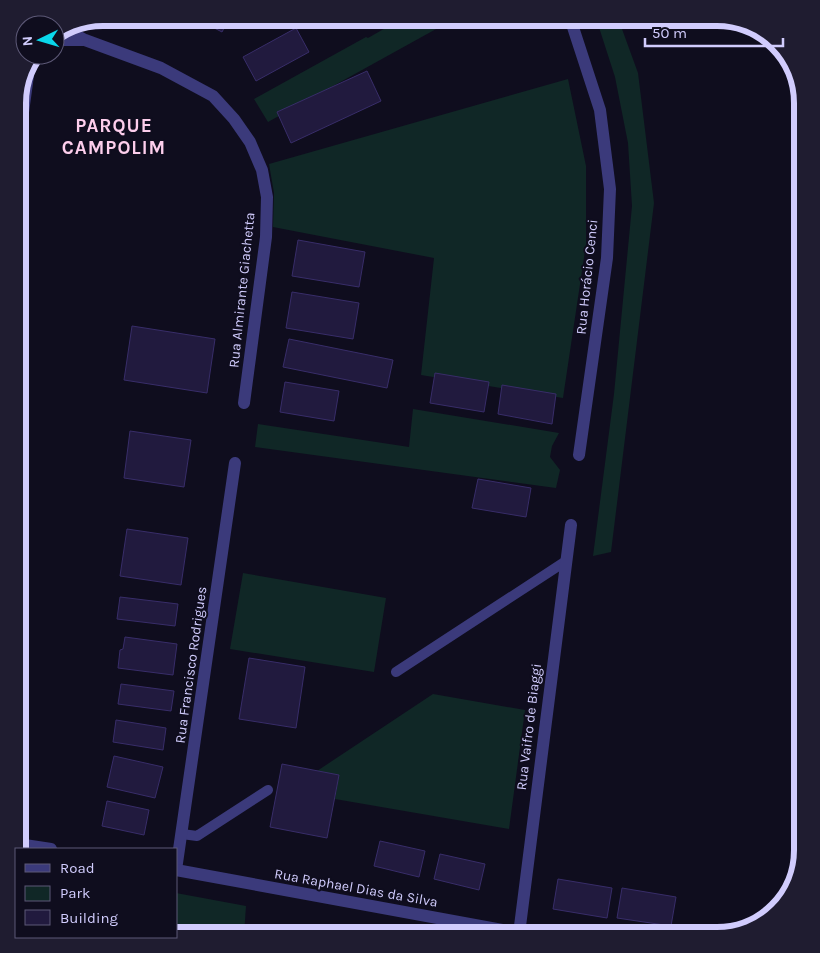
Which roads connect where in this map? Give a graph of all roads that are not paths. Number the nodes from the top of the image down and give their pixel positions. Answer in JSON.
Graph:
{"nodes":[{"id":1,"x":573,"y":26,"type":"edge"},
{"id":2,"x":72,"y":33,"type":"edge"},
{"id":3,"x":65,"y":40,"type":"edge"},
{"id":4,"x":85,"y":40,"type":"junction"},
{"id":5,"x":244,"y":403,"type":"dead end"},
{"id":6,"x":579,"y":454,"type":"dead end"},
{"id":7,"x":235,"y":463,"type":"dead end"},
{"id":8,"x":570,"y":525,"type":"dead end"},
{"id":9,"x":566,"y":561,"type":"junction"},
{"id":10,"x":396,"y":672,"type":"dead end"},
{"id":11,"x":268,"y":790,"type":"dead end"},
{"id":12,"x":182,"y":834,"type":"junction"},
{"id":13,"x":26,"y":845,"type":"edge"},
{"id":14,"x":44,"y":848,"type":"edge"},
{"id":15,"x":178,"y":858,"type":"edge"},
{"id":16,"x":178,"y":870,"type":"edge"},
{"id":17,"x":481,"y":927,"type":"edge"},
{"id":18,"x":525,"y":927,"type":"edge"}],
"edges":[{"from":1,"to":6,"type":"street","name":"Rua Horácio Cenci"},
{"from":2,"to":4,"type":"street","name":"Rua Almirante Giachetta"},
{"from":3,"to":4,"type":"street","name":"Rua Almirante Giachetta"},
{"from":4,"to":5,"type":"street","name":"Rua Almirante Giachetta"},
{"from":7,"to":12,"type":"street","name":"Rua Francisco Rodrigues"},
{"from":8,"to":9,"type":"street","name":"Rua Vaifro de Biaggi"},
{"from":9,"to":10,"type":"lane"},
{"from":9,"to":18,"type":"street","name":"Rua Vaifro de Biaggi"},
{"from":11,"to":12,"type":"lane"},
{"from":12,"to":15,"type":"street","name":"Rua Francisco Rodrigues"},
{"from":13,"to":14,"type":"street"},
{"from":16,"to":17,"type":"street","name":"Rua Raphael Dias da Silva"}]}
